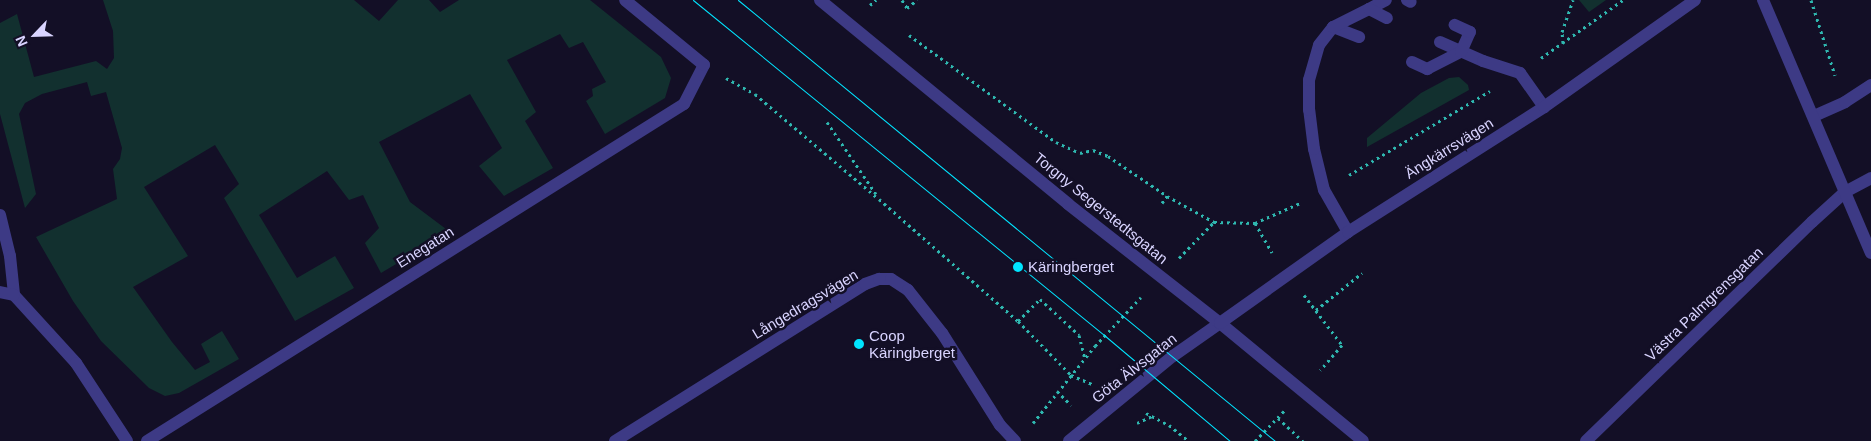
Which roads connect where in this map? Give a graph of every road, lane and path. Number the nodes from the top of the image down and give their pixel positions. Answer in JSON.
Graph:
{"nodes":[{"id":1,"x":625,"y":0,"type":"edge"},
{"id":2,"x":820,"y":0,"type":"edge"},
{"id":3,"x":863,"y":0,"type":"edge"},
{"id":4,"x":876,"y":0,"type":"edge"},
{"id":5,"x":902,"y":0,"type":"edge"},
{"id":6,"x":917,"y":0,"type":"edge"},
{"id":7,"x":1386,"y":0,"type":"edge"},
{"id":8,"x":1573,"y":0,"type":"edge"},
{"id":9,"x":1623,"y":0,"type":"edge"},
{"id":10,"x":1695,"y":0,"type":"edge"},
{"id":11,"x":1763,"y":0,"type":"edge"},
{"id":12,"x":1811,"y":0,"type":"edge"},
{"id":13,"x":869,"y":5,"type":"junction"},
{"id":14,"x":1369,"y":9,"type":"junction"},
{"id":15,"x":876,"y":11,"type":"dead end"},
{"id":16,"x":1387,"y":18,"type":"dead end"},
{"id":17,"x":1456,"y":24,"type":"dead end"},
{"id":18,"x":1334,"y":26,"type":"junction"},
{"id":19,"x":905,"y":32,"type":"dead end"},
{"id":20,"x":1359,"y":38,"type":"dead end"},
{"id":21,"x":1440,"y":42,"type":"dead end"},
{"id":22,"x":1563,"y":43,"type":"junction"},
{"id":23,"x":1461,"y":52,"type":"junction"},
{"id":24,"x":1412,"y":62,"type":"dead end"},
{"id":25,"x":704,"y":65,"type":"junction"},
{"id":26,"x":1520,"y":73,"type":"junction"},
{"id":27,"x":1871,"y":85,"type":"edge"},
{"id":28,"x":1845,"y":102,"type":"junction"},
{"id":29,"x":1544,"y":107,"type":"junction"},
{"id":30,"x":1814,"y":116,"type":"junction"},
{"id":31,"x":827,"y":122,"type":"dead end"},
{"id":32,"x":1108,"y":156,"type":"junction"},
{"id":33,"x":1105,"y":161,"type":"dead end"},
{"id":34,"x":1871,"y":178,"type":"edge"},
{"id":35,"x":1324,"y":190,"type":"junction"},
{"id":36,"x":1845,"y":192,"type":"junction"},
{"id":37,"x":1167,"y":196,"type":"junction"},
{"id":38,"x":879,"y":198,"type":"junction"},
{"id":39,"x":1162,"y":203,"type":"dead end"},
{"id":40,"x":0,"y":215,"type":"edge"},
{"id":41,"x":1214,"y":222,"type":"junction"},
{"id":42,"x":1255,"y":223,"type":"junction"},
{"id":43,"x":1348,"y":232,"type":"junction"},
{"id":44,"x":1871,"y":253,"type":"edge"},
{"id":45,"x":1362,"y":273,"type":"dead end"},
{"id":46,"x":1286,"y":275,"type":"junction"},
{"id":47,"x":1162,"y":277,"type":"junction"},
{"id":48,"x":0,"y":292,"type":"edge"},
{"id":49,"x":14,"y":295,"type":"junction"},
{"id":50,"x":1316,"y":310,"type":"junction"},
{"id":51,"x":1018,"y":321,"type":"junction"},
{"id":52,"x":1220,"y":323,"type":"junction"},
{"id":53,"x":1085,"y":359,"type":"junction"},
{"id":54,"x":1071,"y":375,"type":"junction"},
{"id":55,"x":1302,"y":391,"type":"junction"},
{"id":56,"x":1153,"y":416,"type":"dead end"},
{"id":57,"x":1278,"y":418,"type":"junction"},
{"id":58,"x":1030,"y":427,"type":"dead end"},
{"id":59,"x":127,"y":441,"type":"edge"},
{"id":60,"x":147,"y":441,"type":"edge"},
{"id":61,"x":615,"y":441,"type":"edge"},
{"id":62,"x":1015,"y":441,"type":"edge"},
{"id":63,"x":1069,"y":441,"type":"edge"},
{"id":64,"x":1189,"y":441,"type":"edge"},
{"id":65,"x":1255,"y":441,"type":"edge"},
{"id":66,"x":1303,"y":441,"type":"edge"},
{"id":67,"x":1363,"y":441,"type":"edge"},
{"id":68,"x":1586,"y":441,"type":"edge"}],
"edges":[{"from":1,"to":25,"type":"street"},
{"from":2,"to":47,"type":"street","name":"Torgny Segerstedtsgatan"},
{"from":3,"to":13,"type":"path"},
{"from":4,"to":13,"type":"path"},
{"from":5,"to":6,"type":"path"},
{"from":7,"to":14,"type":"street"},
{"from":8,"to":22,"type":"path"},
{"from":9,"to":22,"type":"path"},
{"from":10,"to":29,"type":"street","name":"Ängkärrsvägen"},
{"from":11,"to":30,"type":"street"},
{"from":12,"to":28,"type":"path"},
{"from":13,"to":15,"type":"path"},
{"from":14,"to":16,"type":"street"},
{"from":14,"to":18,"type":"street"},
{"from":17,"to":23,"type":"street"},
{"from":18,"to":20,"type":"street"},
{"from":18,"to":35,"type":"street"},
{"from":19,"to":32,"type":"path"},
{"from":21,"to":23,"type":"street"},
{"from":22,"to":26,"type":"path"},
{"from":23,"to":24,"type":"street"},
{"from":23,"to":26,"type":"street"},
{"from":25,"to":38,"type":"path"},
{"from":25,"to":60,"type":"street","name":"Enegatan"},
{"from":26,"to":29,"type":"street"},
{"from":26,"to":35,"type":"path"},
{"from":27,"to":28,"type":"street"},
{"from":28,"to":30,"type":"street"},
{"from":29,"to":43,"type":"street","name":"Ängkärrsvägen"},
{"from":30,"to":36,"type":"street"},
{"from":31,"to":38,"type":"path"},
{"from":32,"to":33,"type":"path"},
{"from":32,"to":37,"type":"path"},
{"from":34,"to":36,"type":"street","name":"Västra Palmgrensgatan"},
{"from":35,"to":42,"type":"path"},
{"from":35,"to":43,"type":"street"},
{"from":36,"to":44,"type":"street"},
{"from":36,"to":68,"type":"street","name":"Västra Palmgrensgatan"},
{"from":37,"to":39,"type":"path"},
{"from":37,"to":41,"type":"path"},
{"from":38,"to":51,"type":"path"},
{"from":40,"to":49,"type":"street"},
{"from":41,"to":42,"type":"path"},
{"from":41,"to":47,"type":"path"},
{"from":42,"to":46,"type":"path"},
{"from":43,"to":46,"type":"street","name":"Ängkärrsvägen"},
{"from":45,"to":50,"type":"path"},
{"from":46,"to":50,"type":"path"},
{"from":46,"to":52,"type":"street","name":"Ängkärrsvägen"},
{"from":47,"to":52,"type":"street","name":"Torgny Segerstedtsgatan"},
{"from":47,"to":53,"type":"path"},
{"from":48,"to":49,"type":"street"},
{"from":49,"to":59,"type":"street"},
{"from":50,"to":55,"type":"path"},
{"from":51,"to":53,"type":"path"},
{"from":51,"to":54,"type":"path"},
{"from":52,"to":55,"type":"street","name":"Torgny Segerstedtsgatan"},
{"from":52,"to":63,"type":"street","name":"Göta Älvsgatan"},
{"from":53,"to":54,"type":"path"},
{"from":54,"to":58,"type":"path"},
{"from":55,"to":57,"type":"path"},
{"from":55,"to":67,"type":"street","name":"Torgny Segerstedtsgatan"},
{"from":56,"to":64,"type":"path"},
{"from":57,"to":65,"type":"path"},
{"from":57,"to":66,"type":"path"},
{"from":61,"to":62,"type":"street","name":"Långedragsvägen"}]}
